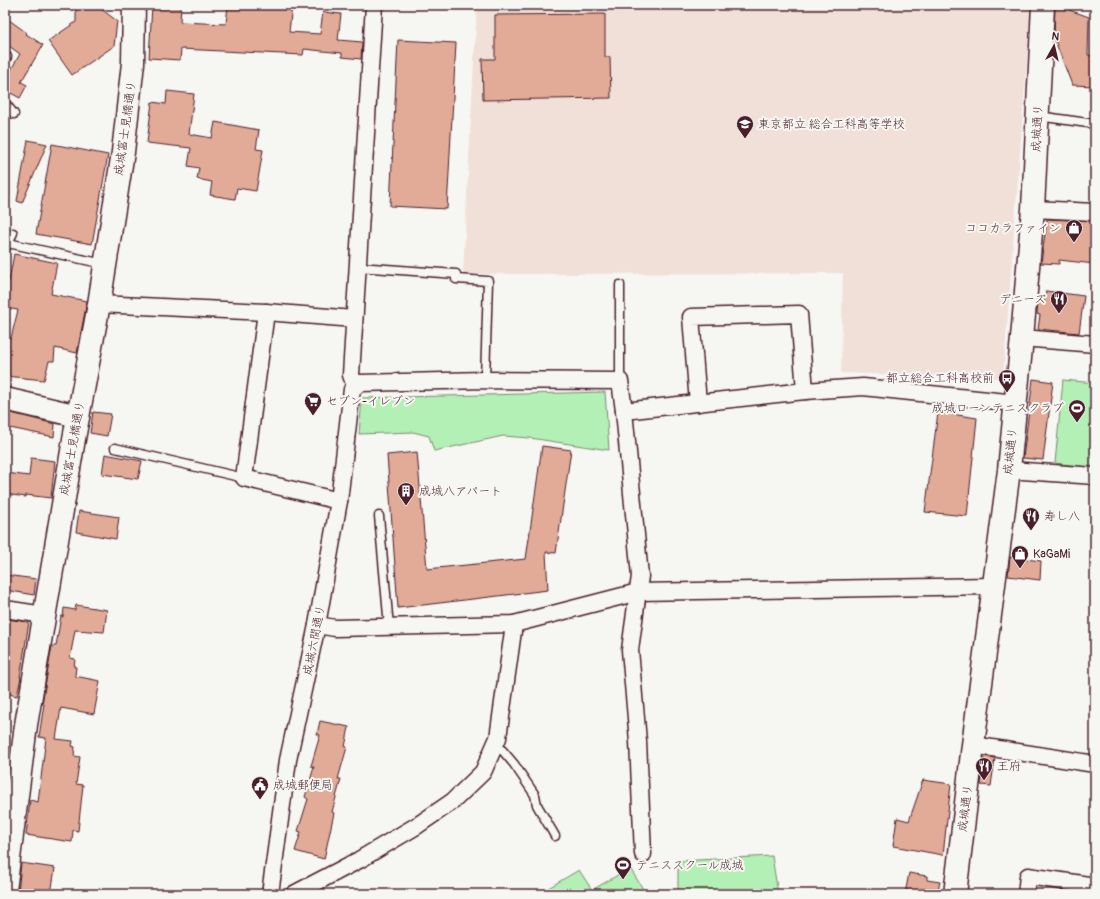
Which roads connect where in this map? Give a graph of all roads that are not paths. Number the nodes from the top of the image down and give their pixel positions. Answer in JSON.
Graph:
{"nodes":[{"id":1,"x":134,"y":5,"type":"edge"},
{"id":2,"x":374,"y":5,"type":"edge"},
{"id":3,"x":1043,"y":5,"type":"edge"},
{"id":4,"x":5,"y":56,"type":"edge"},
{"id":5,"x":5,"y":60,"type":"edge"},
{"id":6,"x":5,"y":103,"type":"edge"},
{"id":7,"x":14,"y":114,"type":"dead end"},
{"id":8,"x":1038,"y":116,"type":"junction"},
{"id":9,"x":1095,"y":124,"type":"edge"},
{"id":10,"x":1033,"y":208,"type":"junction"},
{"id":11,"x":1095,"y":212,"type":"edge"},
{"id":12,"x":13,"y":233,"type":"dead end"},
{"id":13,"x":6,"y":246,"type":"edge"},
{"id":14,"x":105,"y":264,"type":"junction"},
{"id":15,"x":358,"y":267,"type":"junction"},
{"id":16,"x":620,"y":285,"type":"dead end"},
{"id":17,"x":98,"y":304,"type":"junction"},
{"id":18,"x":266,"y":312,"type":"junction"},
{"id":19,"x":354,"y":319,"type":"junction"},
{"id":20,"x":1022,"y":338,"type":"junction"},
{"id":21,"x":1095,"y":344,"type":"edge"},
{"id":22,"x":484,"y":380,"type":"junction"},
{"id":23,"x":620,"y":381,"type":"junction"},
{"id":24,"x":355,"y":386,"type":"junction"},
{"id":25,"x":805,"y":390,"type":"junction"},
{"id":26,"x":5,"y":398,"type":"edge"},
{"id":27,"x":698,"y":403,"type":"junction"},
{"id":28,"x":1016,"y":403,"type":"junction"},
{"id":29,"x":624,"y":411,"type":"junction"},
{"id":30,"x":78,"y":416,"type":"junction"},
{"id":31,"x":115,"y":448,"type":"dead end"},
{"id":32,"x":1009,"y":470,"type":"junction"},
{"id":33,"x":1095,"y":476,"type":"edge"},
{"id":34,"x":244,"y":478,"type":"junction"},
{"id":35,"x":339,"y":501,"type":"junction"},
{"id":36,"x":379,"y":516,"type":"dead end"},
{"id":37,"x":993,"y":586,"type":"junction"},
{"id":38,"x":638,"y":592,"type":"junction"},
{"id":39,"x":5,"y":609,"type":"edge"},
{"id":40,"x":44,"y":614,"type":"junction"},
{"id":41,"x":514,"y":624,"type":"junction"},
{"id":42,"x":317,"y":625,"type":"junction"},
{"id":43,"x":388,"y":627,"type":"junction"},
{"id":44,"x":495,"y":745,"type":"junction"},
{"id":45,"x":972,"y":745,"type":"junction"},
{"id":46,"x":1095,"y":764,"type":"edge"},
{"id":47,"x":555,"y":836,"type":"dead end"},
{"id":48,"x":643,"y":854,"type":"dead end"},
{"id":49,"x":1095,"y":886,"type":"edge"},
{"id":50,"x":5,"y":890,"type":"edge"},
{"id":51,"x":270,"y":894,"type":"edge"},
{"id":52,"x":294,"y":894,"type":"edge"},
{"id":53,"x":955,"y":894,"type":"edge"},
{"id":54,"x":1026,"y":894,"type":"edge"}],
"edges":[{"from":1,"to":14,"type":"street","name":"成城富士見橋通り"},
{"from":2,"to":15,"type":"street"},
{"from":3,"to":8,"type":"street","name":"成城通り"},
{"from":4,"to":5,"type":"lane"},
{"from":6,"to":7,"type":"lane"},
{"from":8,"to":9,"type":"lane"},
{"from":8,"to":10,"type":"street","name":"成城通り"},
{"from":10,"to":11,"type":"street"},
{"from":10,"to":20,"type":"street","name":"成城通り"},
{"from":12,"to":13,"type":"lane"},
{"from":13,"to":14,"type":"lane"},
{"from":14,"to":17,"type":"street","name":"成城富士見橋通り"},
{"from":15,"to":19,"type":"street"},
{"from":15,"to":22,"type":"lane"},
{"from":16,"to":23,"type":"lane"},
{"from":17,"to":18,"type":"street"},
{"from":17,"to":30,"type":"street","name":"成城富士見橋通り"},
{"from":18,"to":19,"type":"street"},
{"from":18,"to":34,"type":"street"},
{"from":19,"to":24,"type":"street"},
{"from":20,"to":21,"type":"street"},
{"from":20,"to":28,"type":"street","name":"成城通り"},
{"from":22,"to":23,"type":"street"},
{"from":22,"to":24,"type":"street"},
{"from":23,"to":29,"type":"street"},
{"from":24,"to":35,"type":"street","name":"成城六間通り"},
{"from":25,"to":27,"type":"street"},
{"from":25,"to":27,"type":"street"},
{"from":25,"to":28,"type":"street"},
{"from":26,"to":30,"type":"street"},
{"from":27,"to":29,"type":"street"},
{"from":28,"to":32,"type":"street","name":"成城通り"},
{"from":29,"to":38,"type":"street"},
{"from":30,"to":40,"type":"street","name":"成城富士見橋通り"},
{"from":31,"to":34,"type":"lane"},
{"from":32,"to":33,"type":"street"},
{"from":32,"to":37,"type":"street","name":"成城通り"},
{"from":34,"to":35,"type":"street"},
{"from":35,"to":42,"type":"street","name":"成城六間通り"},
{"from":36,"to":43,"type":"lane"},
{"from":37,"to":38,"type":"street"},
{"from":37,"to":45,"type":"street","name":"成城通り"},
{"from":38,"to":41,"type":"street"},
{"from":38,"to":48,"type":"street"},
{"from":39,"to":40,"type":"street"},
{"from":40,"to":50,"type":"street","name":"成城富士見橋通り"},
{"from":41,"to":43,"type":"street"},
{"from":41,"to":44,"type":"street"},
{"from":42,"to":43,"type":"street"},
{"from":42,"to":51,"type":"street","name":"成城六間通り"},
{"from":44,"to":47,"type":"lane"},
{"from":44,"to":52,"type":"street"},
{"from":45,"to":46,"type":"street"},
{"from":45,"to":53,"type":"street","name":"成城通り"},
{"from":49,"to":54,"type":"street"}]}
